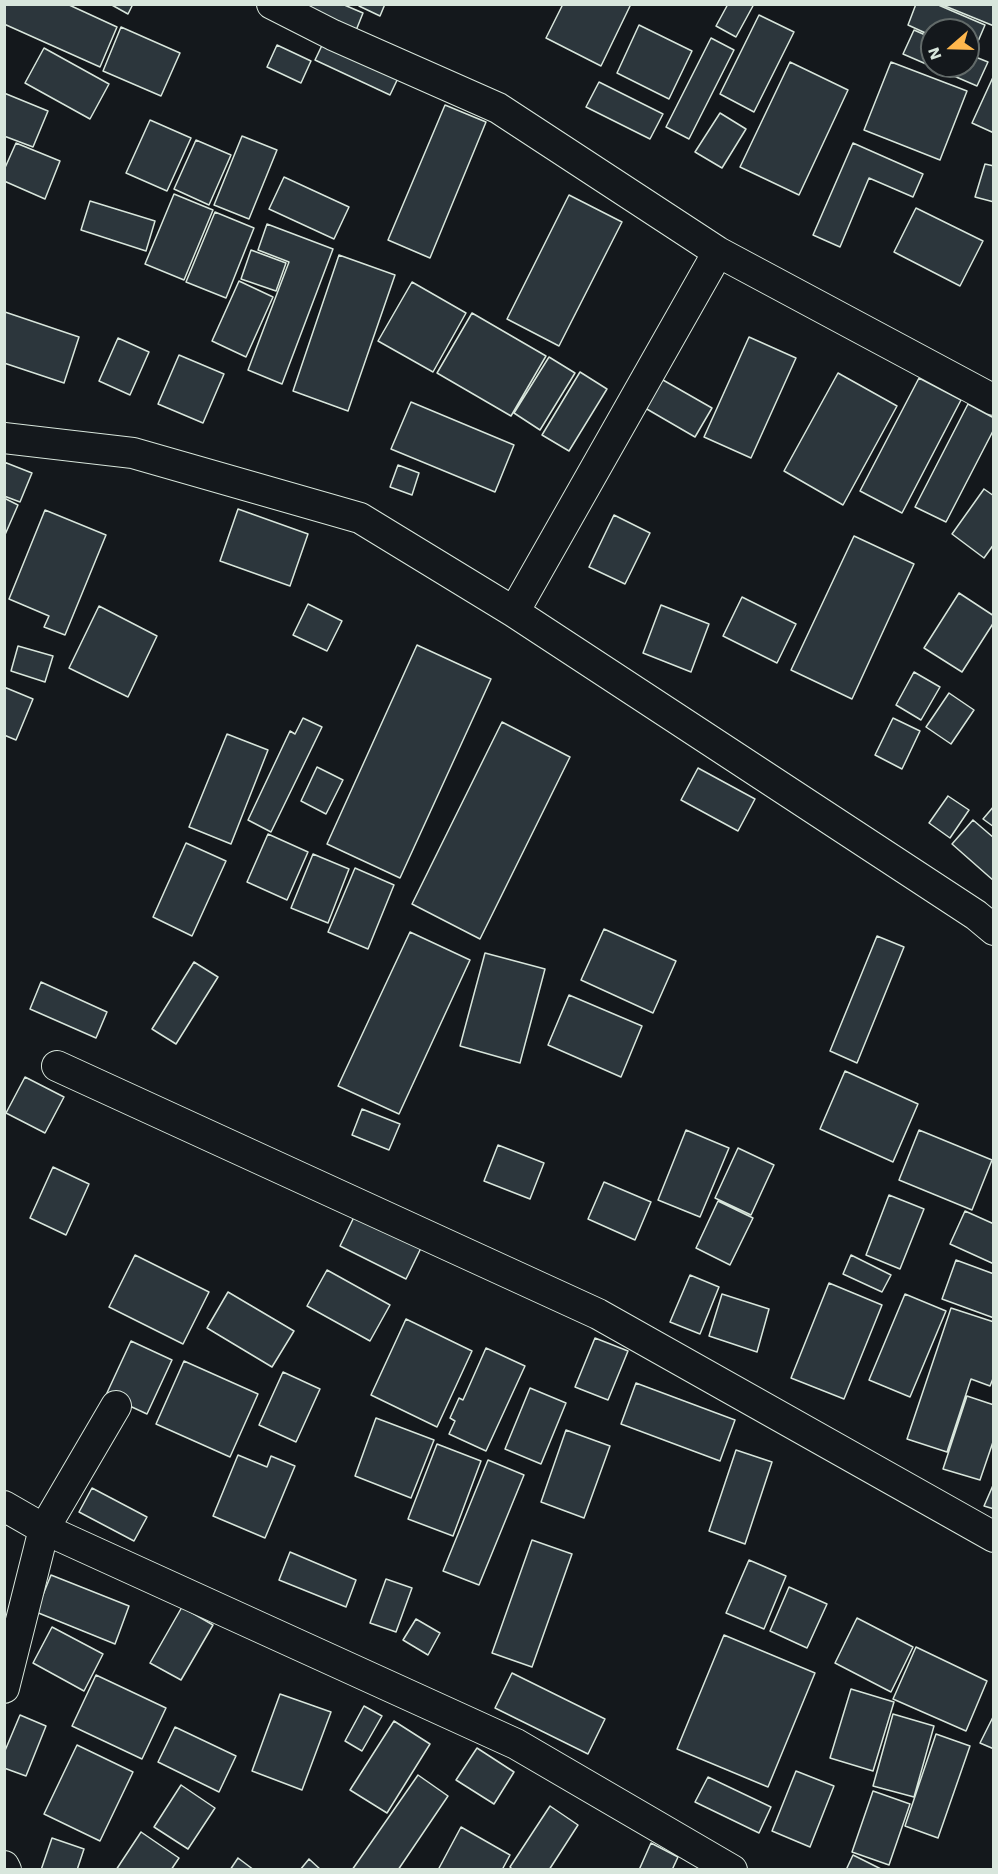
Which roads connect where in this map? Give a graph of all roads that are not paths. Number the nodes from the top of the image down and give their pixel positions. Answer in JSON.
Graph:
{"nodes":[{"id":1,"x":272,"y":4,"type":"edge"},
{"id":2,"x":718,"y":252,"type":"junction"},
{"id":3,"x":993,"y":399,"type":"edge"},
{"id":4,"x":4,"y":438,"type":"edge"},
{"id":5,"x":514,"y":612,"type":"junction"},
{"id":6,"x":993,"y":930,"type":"edge"},
{"id":7,"x":57,"y":1066,"type":"dead end"},
{"id":8,"x":116,"y":1406,"type":"dead end"},
{"id":9,"x":4,"y":1506,"type":"edge"},
{"id":10,"x":44,"y":1528,"type":"junction"},
{"id":11,"x":993,"y":1536,"type":"edge"},
{"id":12,"x":4,"y":1688,"type":"edge"},
{"id":13,"x":732,"y":1869,"type":"edge"}],
"edges":[{"from":1,"to":2,"type":"street"},
{"from":2,"to":3,"type":"street"},
{"from":2,"to":5,"type":"street"},
{"from":4,"to":5,"type":"street"},
{"from":5,"to":6,"type":"street"},
{"from":7,"to":11,"type":"street"},
{"from":8,"to":10,"type":"street"},
{"from":9,"to":10,"type":"street"},
{"from":10,"to":12,"type":"street"},
{"from":10,"to":13,"type":"street"}]}
